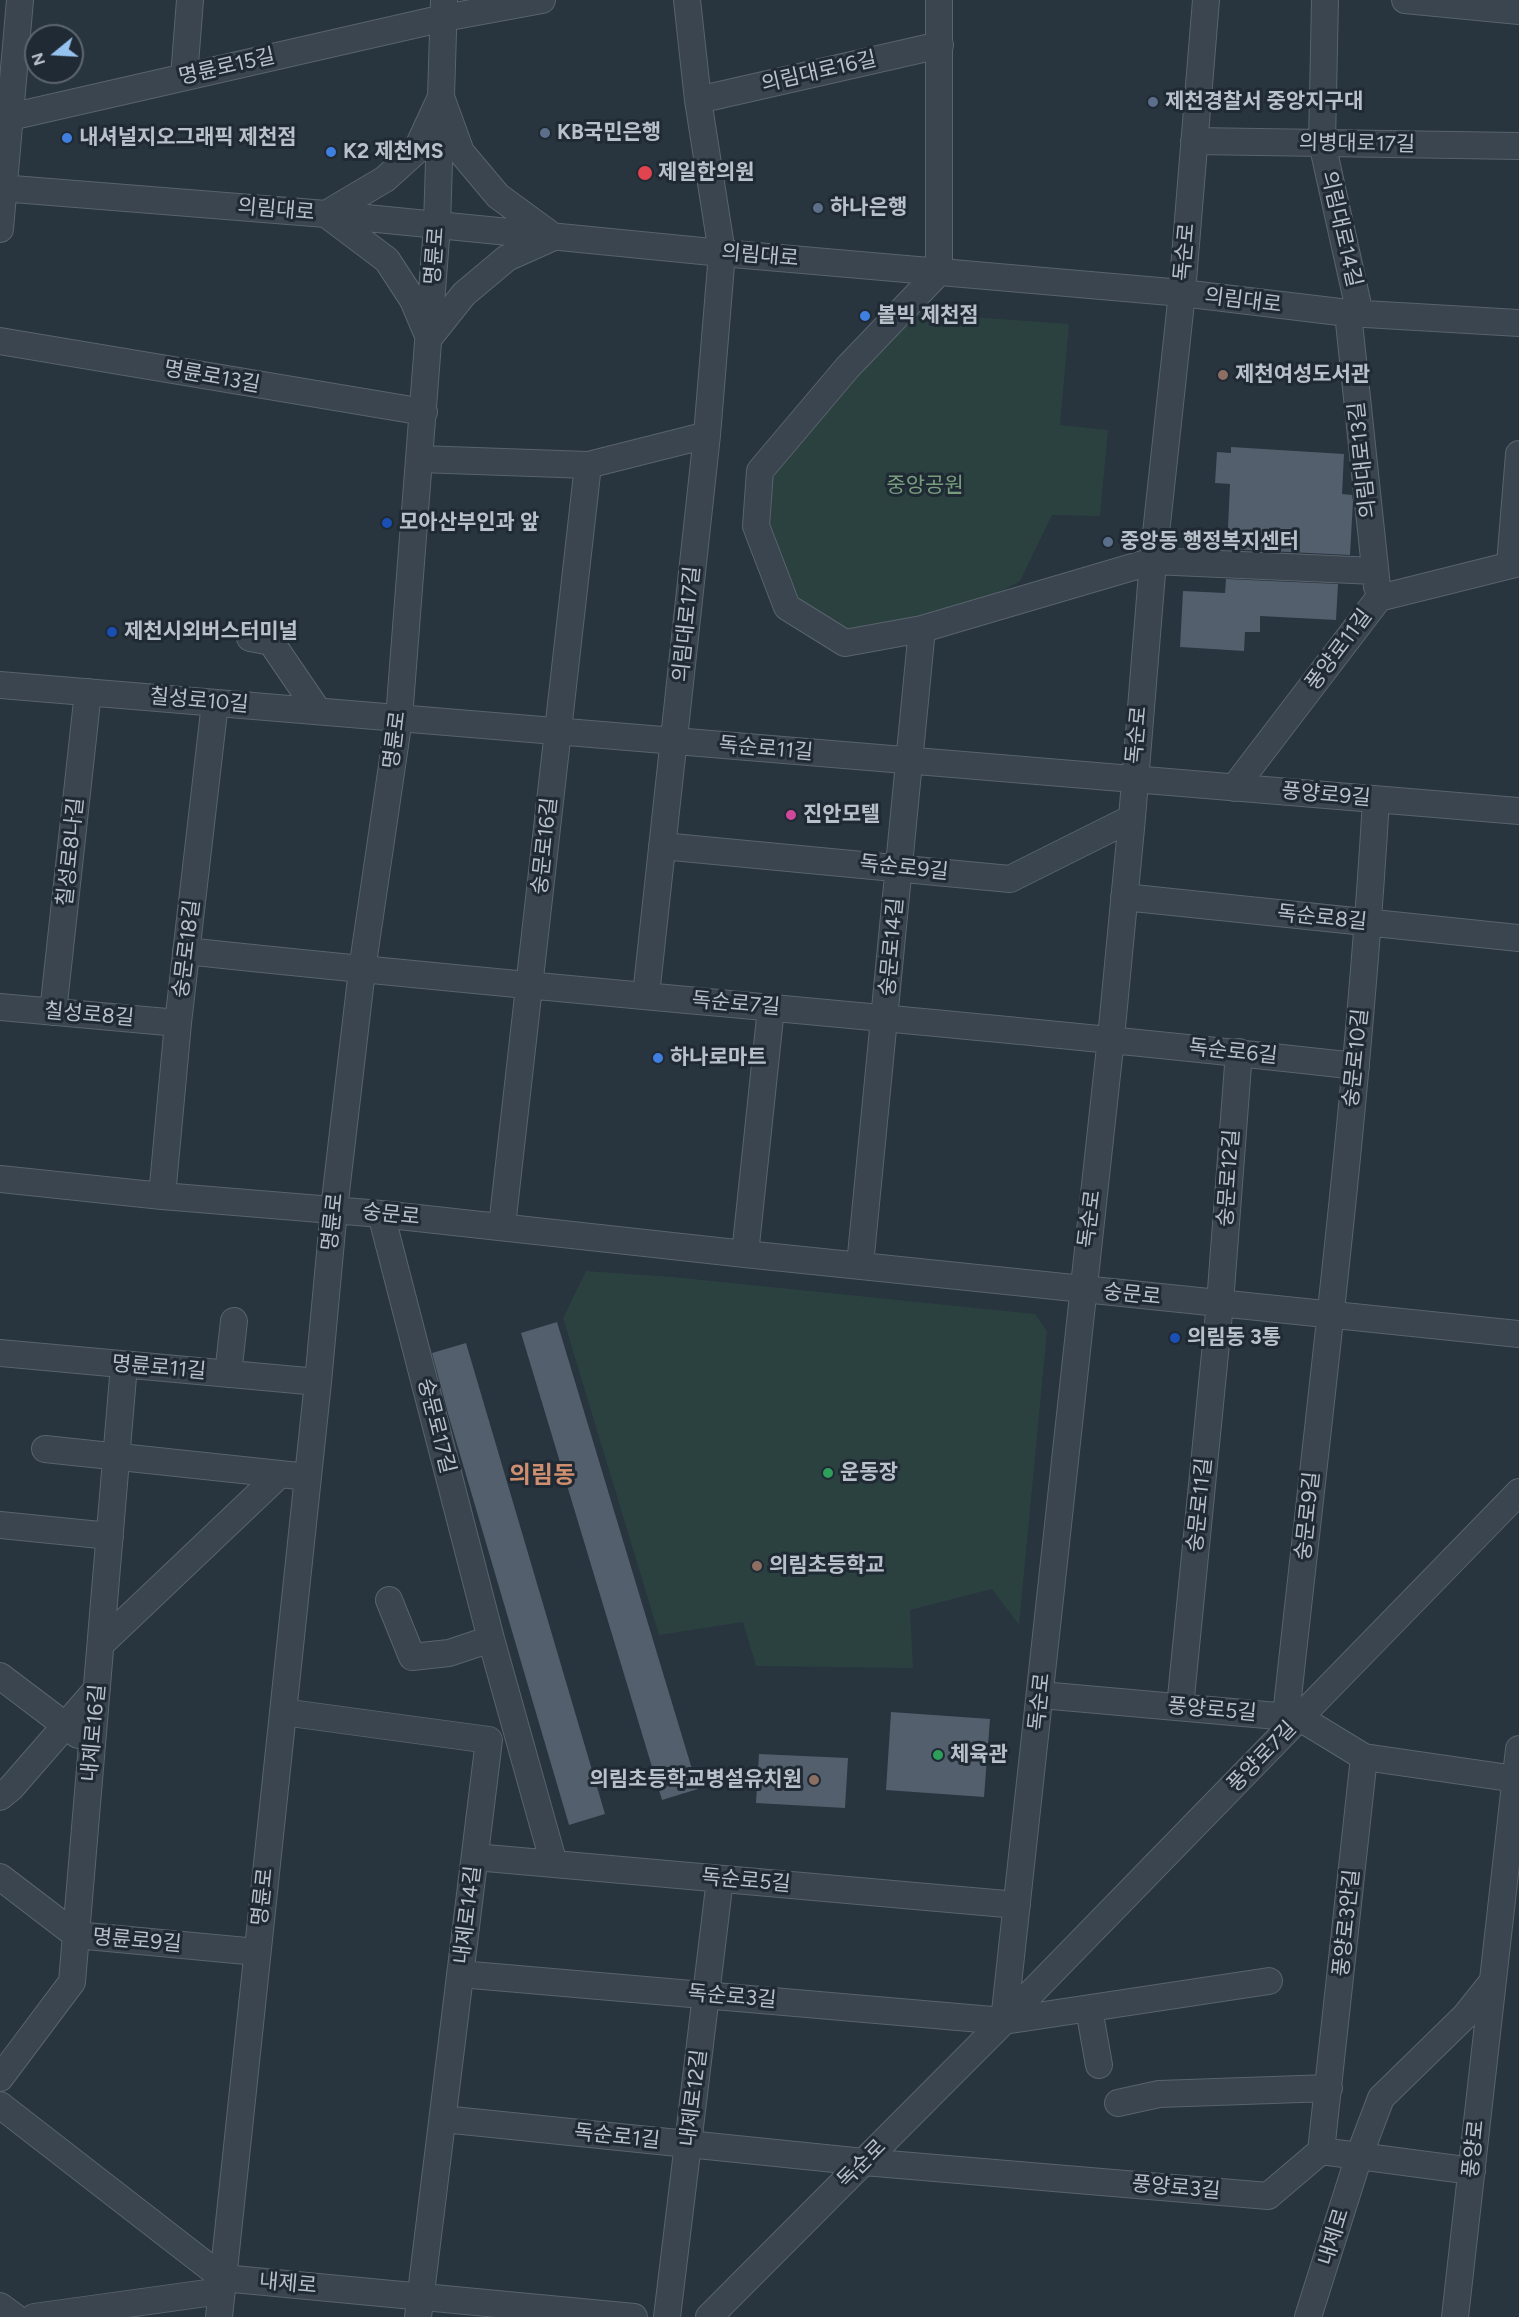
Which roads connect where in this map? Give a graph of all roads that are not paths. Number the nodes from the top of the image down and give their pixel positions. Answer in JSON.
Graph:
{"nodes":[{"id":1,"x":20,"y":0,"type":"edge"},
{"id":2,"x":190,"y":0,"type":"edge"},
{"id":3,"x":542,"y":0,"type":"edge"},
{"id":4,"x":687,"y":0,"type":"edge"},
{"id":5,"x":939,"y":0,"type":"edge"},
{"id":6,"x":1206,"y":0,"type":"edge"},
{"id":7,"x":1325,"y":0,"type":"edge"},
{"id":8,"x":1405,"y":0,"type":"edge"},
{"id":9,"x":1504,"y":7,"type":"edge"},
{"id":10,"x":444,"y":9,"type":"edge"},
{"id":11,"x":940,"y":45,"type":"junction"},
{"id":12,"x":184,"y":77,"type":"junction"},
{"id":13,"x":441,"y":97,"type":"junction"},
{"id":14,"x":698,"y":100,"type":"junction"},
{"id":15,"x":10,"y":117,"type":"junction"},
{"id":16,"x":1194,"y":141,"type":"junction"},
{"id":17,"x":1322,"y":143,"type":"junction"},
{"id":18,"x":1519,"y":146,"type":"edge"},
{"id":19,"x":2,"y":188,"type":"edge"},
{"id":20,"x":326,"y":214,"type":"junction"},
{"id":21,"x":437,"y":226,"type":"junction"},
{"id":22,"x":0,"y":229,"type":"edge"},
{"id":23,"x":554,"y":237,"type":"junction"},
{"id":24,"x":722,"y":253,"type":"junction"},
{"id":25,"x":939,"y":272,"type":"junction"},
{"id":26,"x":1182,"y":293,"type":"junction"},
{"id":27,"x":1354,"y":314,"type":"junction"},
{"id":28,"x":1519,"y":323,"type":"edge"},
{"id":29,"x":429,"y":338,"type":"junction"},
{"id":30,"x":0,"y":341,"type":"edge"},
{"id":31,"x":423,"y":412,"type":"junction"},
{"id":32,"x":707,"y":435,"type":"junction"},
{"id":33,"x":1519,"y":454,"type":"edge"},
{"id":34,"x":420,"y":459,"type":"junction"},
{"id":35,"x":588,"y":465,"type":"junction"},
{"id":36,"x":1153,"y":561,"type":"junction"},
{"id":37,"x":1515,"y":563,"type":"edge"},
{"id":38,"x":1375,"y":571,"type":"junction"},
{"id":39,"x":1379,"y":598,"type":"junction"},
{"id":40,"x":922,"y":629,"type":"junction"},
{"id":41,"x":250,"y":638,"type":"dead end"},
{"id":42,"x":0,"y":685,"type":"edge"},
{"id":43,"x":88,"y":692,"type":"junction"},
{"id":44,"x":215,"y":703,"type":"junction"},
{"id":45,"x":318,"y":711,"type":"junction"},
{"id":46,"x":399,"y":718,"type":"junction"},
{"id":47,"x":558,"y":731,"type":"junction"},
{"id":48,"x":674,"y":741,"type":"junction"},
{"id":49,"x":909,"y":760,"type":"junction"},
{"id":50,"x":1134,"y":779,"type":"junction"},
{"id":51,"x":1234,"y":788,"type":"junction"},
{"id":52,"x":1377,"y":800,"type":"junction"},
{"id":53,"x":1519,"y":811,"type":"edge"},
{"id":54,"x":1132,"y":818,"type":"junction"},
{"id":55,"x":662,"y":846,"type":"junction"},
{"id":56,"x":899,"y":867,"type":"junction"},
{"id":57,"x":1124,"y":897,"type":"junction"},
{"id":58,"x":1369,"y":923,"type":"junction"},
{"id":59,"x":1519,"y":938,"type":"edge"},
{"id":60,"x":186,"y":951,"type":"junction"},
{"id":61,"x":362,"y":970,"type":"junction"},
{"id":62,"x":530,"y":984,"type":"junction"},
{"id":63,"x":646,"y":996,"type":"junction"},
{"id":64,"x":0,"y":1007,"type":"edge"},
{"id":65,"x":771,"y":1008,"type":"junction"},
{"id":66,"x":53,"y":1012,"type":"junction"},
{"id":67,"x":885,"y":1017,"type":"junction"},
{"id":68,"x":178,"y":1023,"type":"junction"},
{"id":69,"x":1111,"y":1038,"type":"junction"},
{"id":70,"x":1239,"y":1052,"type":"junction"},
{"id":71,"x":1356,"y":1066,"type":"junction"},
{"id":72,"x":0,"y":1179,"type":"edge"},
{"id":73,"x":162,"y":1196,"type":"junction"},
{"id":74,"x":334,"y":1209,"type":"junction"},
{"id":75,"x":381,"y":1214,"type":"junction"},
{"id":76,"x":502,"y":1226,"type":"junction"},
{"id":77,"x":745,"y":1254,"type":"junction"},
{"id":78,"x":860,"y":1265,"type":"junction"},
{"id":79,"x":1082,"y":1290,"type":"junction"},
{"id":80,"x":1220,"y":1303,"type":"junction"},
{"id":81,"x":1330,"y":1316,"type":"junction"},
{"id":82,"x":234,"y":1321,"type":"dead end"},
{"id":83,"x":1519,"y":1334,"type":"edge"},
{"id":84,"x":0,"y":1353,"type":"edge"},
{"id":85,"x":124,"y":1365,"type":"junction"},
{"id":86,"x":228,"y":1374,"type":"junction"},
{"id":87,"x":318,"y":1382,"type":"junction"},
{"id":88,"x":45,"y":1449,"type":"dead end"},
{"id":89,"x":117,"y":1457,"type":"junction"},
{"id":90,"x":280,"y":1474,"type":"junction"},
{"id":91,"x":308,"y":1477,"type":"junction"},
{"id":92,"x":1519,"y":1492,"type":"edge"},
{"id":93,"x":0,"y":1525,"type":"edge"},
{"id":94,"x":110,"y":1536,"type":"junction"},
{"id":95,"x":389,"y":1600,"type":"dead end"},
{"id":96,"x":491,"y":1639,"type":"junction"},
{"id":97,"x":101,"y":1644,"type":"junction"},
{"id":98,"x":0,"y":1676,"type":"edge"},
{"id":99,"x":98,"y":1689,"type":"junction"},
{"id":100,"x":1041,"y":1695,"type":"junction"},
{"id":101,"x":1180,"y":1707,"type":"junction"},
{"id":102,"x":283,"y":1712,"type":"junction"},
{"id":103,"x":1293,"y":1717,"type":"junction"},
{"id":104,"x":66,"y":1725,"type":"junction"},
{"id":105,"x":93,"y":1746,"type":"junction"},
{"id":106,"x":1519,"y":1749,"type":"edge"},
{"id":107,"x":1364,"y":1757,"type":"junction"},
{"id":108,"x":1516,"y":1779,"type":"junction"},
{"id":109,"x":0,"y":1797,"type":"edge"},
{"id":110,"x":475,"y":1857,"type":"junction"},
{"id":111,"x":554,"y":1864,"type":"junction"},
{"id":112,"x":0,"y":1877,"type":"edge"},
{"id":113,"x":720,"y":1879,"type":"junction"},
{"id":114,"x":1017,"y":1905,"type":"junction"},
{"id":115,"x":76,"y":1935,"type":"junction"},
{"id":116,"x":257,"y":1952,"type":"junction"},
{"id":117,"x":460,"y":1974,"type":"junction"},
{"id":118,"x":1269,"y":1981,"type":"dead end"},
{"id":119,"x":1493,"y":1981,"type":"junction"},
{"id":120,"x":706,"y":1995,"type":"junction"},
{"id":121,"x":1089,"y":2008,"type":"junction"},
{"id":122,"x":1004,"y":2021,"type":"junction"},
{"id":123,"x":1099,"y":2065,"type":"dead end"},
{"id":124,"x":0,"y":2078,"type":"edge"},
{"id":125,"x":1329,"y":2088,"type":"junction"},
{"id":126,"x":1118,"y":2103,"type":"dead end"},
{"id":127,"x":0,"y":2105,"type":"edge"},
{"id":128,"x":443,"y":2118,"type":"junction"},
{"id":129,"x":688,"y":2144,"type":"junction"},
{"id":130,"x":1321,"y":2151,"type":"junction"},
{"id":131,"x":1359,"y":2156,"type":"junction"},
{"id":132,"x":864,"y":2162,"type":"junction"},
{"id":133,"x":1472,"y":2171,"type":"junction"},
{"id":134,"x":222,"y":2284,"type":"junction"},
{"id":135,"x":0,"y":2306,"type":"edge"},
{"id":136,"x":419,"y":2307,"type":"edge"},
{"id":137,"x":15,"y":2317,"type":"edge"},
{"id":138,"x":34,"y":2317,"type":"edge"},
{"id":139,"x":219,"y":2317,"type":"edge"},
{"id":140,"x":634,"y":2317,"type":"edge"},
{"id":141,"x":667,"y":2317,"type":"edge"},
{"id":142,"x":709,"y":2317,"type":"edge"},
{"id":143,"x":1308,"y":2317,"type":"edge"},
{"id":144,"x":1455,"y":2317,"type":"edge"}],
"edges":[{"from":1,"to":15,"type":"street"},
{"from":2,"to":12,"type":"street"},
{"from":3,"to":10,"type":"street","name":"명륜로15길"},
{"from":4,"to":14,"type":"street","name":"의림대로17길"},
{"from":5,"to":11,"type":"street"},
{"from":6,"to":16,"type":"street","name":"독순로"},
{"from":7,"to":17,"type":"street","name":"의림대로14길"},
{"from":8,"to":9,"type":"street"},
{"from":10,"to":12,"type":"street","name":"명륜로15길"},
{"from":10,"to":13,"type":"street","name":"명륜로"},
{"from":11,"to":14,"type":"street","name":"의림대로16길"},
{"from":11,"to":25,"type":"street"},
{"from":12,"to":15,"type":"street","name":"명륜로15길"},
{"from":13,"to":20,"type":"street"},
{"from":13,"to":21,"type":"street","name":"명륜로"},
{"from":13,"to":23,"type":"street"},
{"from":14,"to":24,"type":"street","name":"의림대로17길"},
{"from":15,"to":19,"type":"street"},
{"from":16,"to":17,"type":"street","name":"의병대로17길"},
{"from":16,"to":26,"type":"street","name":"독순로"},
{"from":17,"to":18,"type":"street","name":"의병대로17길"},
{"from":17,"to":27,"type":"street","name":"의림대로14길"},
{"from":19,"to":20,"type":"street","name":"의림대로"},
{"from":19,"to":22,"type":"street"},
{"from":20,"to":21,"type":"street","name":"의림대로"},
{"from":20,"to":29,"type":"street"},
{"from":21,"to":23,"type":"street","name":"의림대로"},
{"from":21,"to":29,"type":"street","name":"명륜로"},
{"from":23,"to":24,"type":"street","name":"의림대로"},
{"from":23,"to":29,"type":"street"},
{"from":24,"to":25,"type":"street","name":"의림대로"},
{"from":24,"to":32,"type":"street","name":"의림대로17길"},
{"from":25,"to":26,"type":"street","name":"의림대로"},
{"from":25,"to":40,"type":"street"},
{"from":26,"to":27,"type":"street","name":"의림대로"},
{"from":26,"to":36,"type":"street","name":"독순로"},
{"from":27,"to":28,"type":"street","name":"의림대로"},
{"from":27,"to":38,"type":"street","name":"의림대로13길"},
{"from":29,"to":31,"type":"street","name":"명륜로"},
{"from":30,"to":31,"type":"street","name":"명륜로13길"},
{"from":31,"to":34,"type":"street","name":"명륜로"},
{"from":32,"to":35,"type":"street"},
{"from":32,"to":48,"type":"street","name":"의림대로17길"},
{"from":33,"to":37,"type":"street"},
{"from":34,"to":35,"type":"street"},
{"from":34,"to":46,"type":"street","name":"명륜로"},
{"from":35,"to":47,"type":"street","name":"숭문로16길"},
{"from":36,"to":38,"type":"street"},
{"from":36,"to":40,"type":"street"},
{"from":36,"to":50,"type":"street","name":"독순로"},
{"from":37,"to":39,"type":"street","name":"풍양로11길"},
{"from":38,"to":39,"type":"street","name":"의림대로13길"},
{"from":39,"to":51,"type":"street","name":"풍양로11길"},
{"from":40,"to":49,"type":"street","name":"숭문로14길"},
{"from":41,"to":45,"type":"street"},
{"from":42,"to":43,"type":"street","name":"칠성로10길"},
{"from":43,"to":44,"type":"street","name":"칠성로10길"},
{"from":43,"to":66,"type":"street","name":"칠성로8나길"},
{"from":44,"to":45,"type":"street","name":"칠성로10길"},
{"from":44,"to":60,"type":"street","name":"숭문로18길"},
{"from":45,"to":46,"type":"street","name":"칠성로10길"},
{"from":46,"to":47,"type":"street","name":"독순로11길"},
{"from":46,"to":61,"type":"street","name":"명륜로"},
{"from":47,"to":48,"type":"street","name":"독순로11길"},
{"from":47,"to":62,"type":"street","name":"숭문로16길"},
{"from":48,"to":49,"type":"street","name":"독순로11길"},
{"from":48,"to":55,"type":"street","name":"의림대로17길"},
{"from":49,"to":50,"type":"street","name":"독순로11길"},
{"from":49,"to":56,"type":"street","name":"숭문로14길"},
{"from":50,"to":51,"type":"street","name":"풍양로9길"},
{"from":50,"to":54,"type":"street","name":"독순로"},
{"from":51,"to":52,"type":"street","name":"풍양로9길"},
{"from":52,"to":53,"type":"street","name":"풍양로9길"},
{"from":52,"to":58,"type":"street","name":"숭문로10길"},
{"from":54,"to":56,"type":"street","name":"독순로9길"},
{"from":54,"to":57,"type":"street","name":"독순로"},
{"from":55,"to":56,"type":"street","name":"독순로9길"},
{"from":55,"to":63,"type":"street","name":"의림대로17길"},
{"from":56,"to":67,"type":"street","name":"숭문로14길"},
{"from":57,"to":58,"type":"street","name":"독순로8길"},
{"from":57,"to":69,"type":"street","name":"독순로"},
{"from":58,"to":59,"type":"street","name":"독순로8길"},
{"from":58,"to":71,"type":"street","name":"숭문로10길"},
{"from":60,"to":61,"type":"street","name":"독순로7길"},
{"from":60,"to":68,"type":"street","name":"숭문로18길"},
{"from":61,"to":62,"type":"street","name":"독순로7길"},
{"from":61,"to":74,"type":"street","name":"명륜로"},
{"from":62,"to":63,"type":"street","name":"독순로7길"},
{"from":62,"to":76,"type":"street","name":"숭문로16길"},
{"from":63,"to":65,"type":"street","name":"독순로7길"},
{"from":64,"to":66,"type":"street","name":"칠성로8길"},
{"from":65,"to":67,"type":"street","name":"독순로7길"},
{"from":65,"to":77,"type":"street"},
{"from":66,"to":68,"type":"street","name":"칠성로8길"},
{"from":67,"to":69,"type":"street","name":"독순로7길"},
{"from":67,"to":78,"type":"street","name":"숭문로14길"},
{"from":68,"to":73,"type":"street","name":"숭문로18길"},
{"from":69,"to":70,"type":"street","name":"독순로6길"},
{"from":69,"to":79,"type":"street","name":"독순로"},
{"from":70,"to":71,"type":"street","name":"독순로6길"},
{"from":70,"to":80,"type":"street","name":"숭문로12길"},
{"from":71,"to":81,"type":"street","name":"숭문로10길"},
{"from":72,"to":73,"type":"street","name":"숭문로"},
{"from":73,"to":74,"type":"street","name":"숭문로"},
{"from":74,"to":75,"type":"street","name":"숭문로"},
{"from":74,"to":87,"type":"street","name":"명륜로"},
{"from":75,"to":76,"type":"street","name":"숭문로"},
{"from":75,"to":96,"type":"street","name":"숭문로17길"},
{"from":76,"to":77,"type":"street","name":"숭문로"},
{"from":77,"to":78,"type":"street","name":"숭문로"},
{"from":78,"to":79,"type":"street","name":"숭문로"},
{"from":79,"to":80,"type":"street","name":"숭문로"},
{"from":79,"to":100,"type":"street","name":"독순로"},
{"from":80,"to":81,"type":"street","name":"숭문로"},
{"from":80,"to":101,"type":"street","name":"숭문로11길"},
{"from":81,"to":83,"type":"street","name":"숭문로"},
{"from":81,"to":103,"type":"street","name":"숭문로9길"},
{"from":82,"to":86,"type":"street"},
{"from":84,"to":85,"type":"street","name":"명륜로11길"},
{"from":85,"to":86,"type":"street","name":"명륜로11길"},
{"from":85,"to":89,"type":"street","name":"내제로16길"},
{"from":86,"to":87,"type":"street","name":"명륜로11길"},
{"from":87,"to":91,"type":"street","name":"명륜로"},
{"from":88,"to":89,"type":"street"},
{"from":89,"to":90,"type":"street"},
{"from":89,"to":94,"type":"street","name":"내제로16길"},
{"from":90,"to":91,"type":"street"},
{"from":90,"to":97,"type":"street"},
{"from":91,"to":102,"type":"street","name":"명륜로"},
{"from":92,"to":103,"type":"street","name":"풍양로7길"},
{"from":93,"to":94,"type":"street"},
{"from":94,"to":97,"type":"street","name":"내제로16길"},
{"from":95,"to":96,"type":"street"},
{"from":96,"to":111,"type":"street","name":"숭문로17길"},
{"from":97,"to":99,"type":"street","name":"내제로16길"},
{"from":98,"to":104,"type":"street"},
{"from":99,"to":104,"type":"street"},
{"from":99,"to":105,"type":"street","name":"내제로16길"},
{"from":100,"to":101,"type":"street","name":"풍양로5길"},
{"from":100,"to":114,"type":"street","name":"독순로"},
{"from":101,"to":103,"type":"street","name":"풍양로5길"},
{"from":102,"to":110,"type":"street","name":"내제로14길"},
{"from":102,"to":116,"type":"street","name":"명륜로"},
{"from":103,"to":107,"type":"street","name":"풍양로5길"},
{"from":103,"to":122,"type":"street","name":"풍양로7길"},
{"from":104,"to":105,"type":"street"},
{"from":104,"to":109,"type":"street"},
{"from":105,"to":115,"type":"street","name":"내제로16길"},
{"from":106,"to":108,"type":"street","name":"풍양로"},
{"from":107,"to":108,"type":"street","name":"풍양로5길"},
{"from":107,"to":125,"type":"street","name":"풍양로3안길"},
{"from":108,"to":119,"type":"street","name":"풍양로"},
{"from":110,"to":111,"type":"street","name":"독순로5길"},
{"from":110,"to":117,"type":"street","name":"내제로14길"},
{"from":111,"to":113,"type":"street","name":"독순로5길"},
{"from":112,"to":115,"type":"street","name":"명륜로9길"},
{"from":113,"to":114,"type":"street","name":"독순로5길"},
{"from":113,"to":120,"type":"street","name":"내제로12길"},
{"from":114,"to":122,"type":"street","name":"독순로"},
{"from":115,"to":116,"type":"street","name":"명륜로9길"},
{"from":115,"to":124,"type":"street","name":"내제로16길"},
{"from":116,"to":134,"type":"street","name":"명륜로"},
{"from":117,"to":120,"type":"street","name":"독순로3길"},
{"from":117,"to":128,"type":"street","name":"내제로14길"},
{"from":118,"to":121,"type":"street","name":"독순로3길"},
{"from":119,"to":131,"type":"street"},
{"from":119,"to":133,"type":"street","name":"풍양로"},
{"from":120,"to":122,"type":"street","name":"독순로3길"},
{"from":120,"to":129,"type":"street","name":"내제로12길"},
{"from":121,"to":122,"type":"street","name":"독순로3길"},
{"from":121,"to":123,"type":"street"},
{"from":122,"to":132,"type":"street","name":"독순로"},
{"from":125,"to":126,"type":"street"},
{"from":125,"to":130,"type":"street","name":"풍양로3안길"},
{"from":127,"to":134,"type":"street"},
{"from":128,"to":129,"type":"street","name":"독순로1길"},
{"from":128,"to":136,"type":"street","name":"내제로14길"},
{"from":129,"to":132,"type":"street","name":"독순로1길"},
{"from":129,"to":141,"type":"street","name":"내제로12길"},
{"from":130,"to":131,"type":"street"},
{"from":130,"to":132,"type":"street","name":"풍양로3길"},
{"from":131,"to":133,"type":"street"},
{"from":131,"to":143,"type":"street","name":"내제로"},
{"from":132,"to":142,"type":"street","name":"독순로"},
{"from":133,"to":144,"type":"street","name":"풍양로"},
{"from":134,"to":136,"type":"street","name":"내제로"},
{"from":134,"to":138,"type":"street","name":"내제로"},
{"from":134,"to":139,"type":"street","name":"명륜로"},
{"from":135,"to":137,"type":"street"},
{"from":136,"to":140,"type":"street","name":"내제로"}]}
